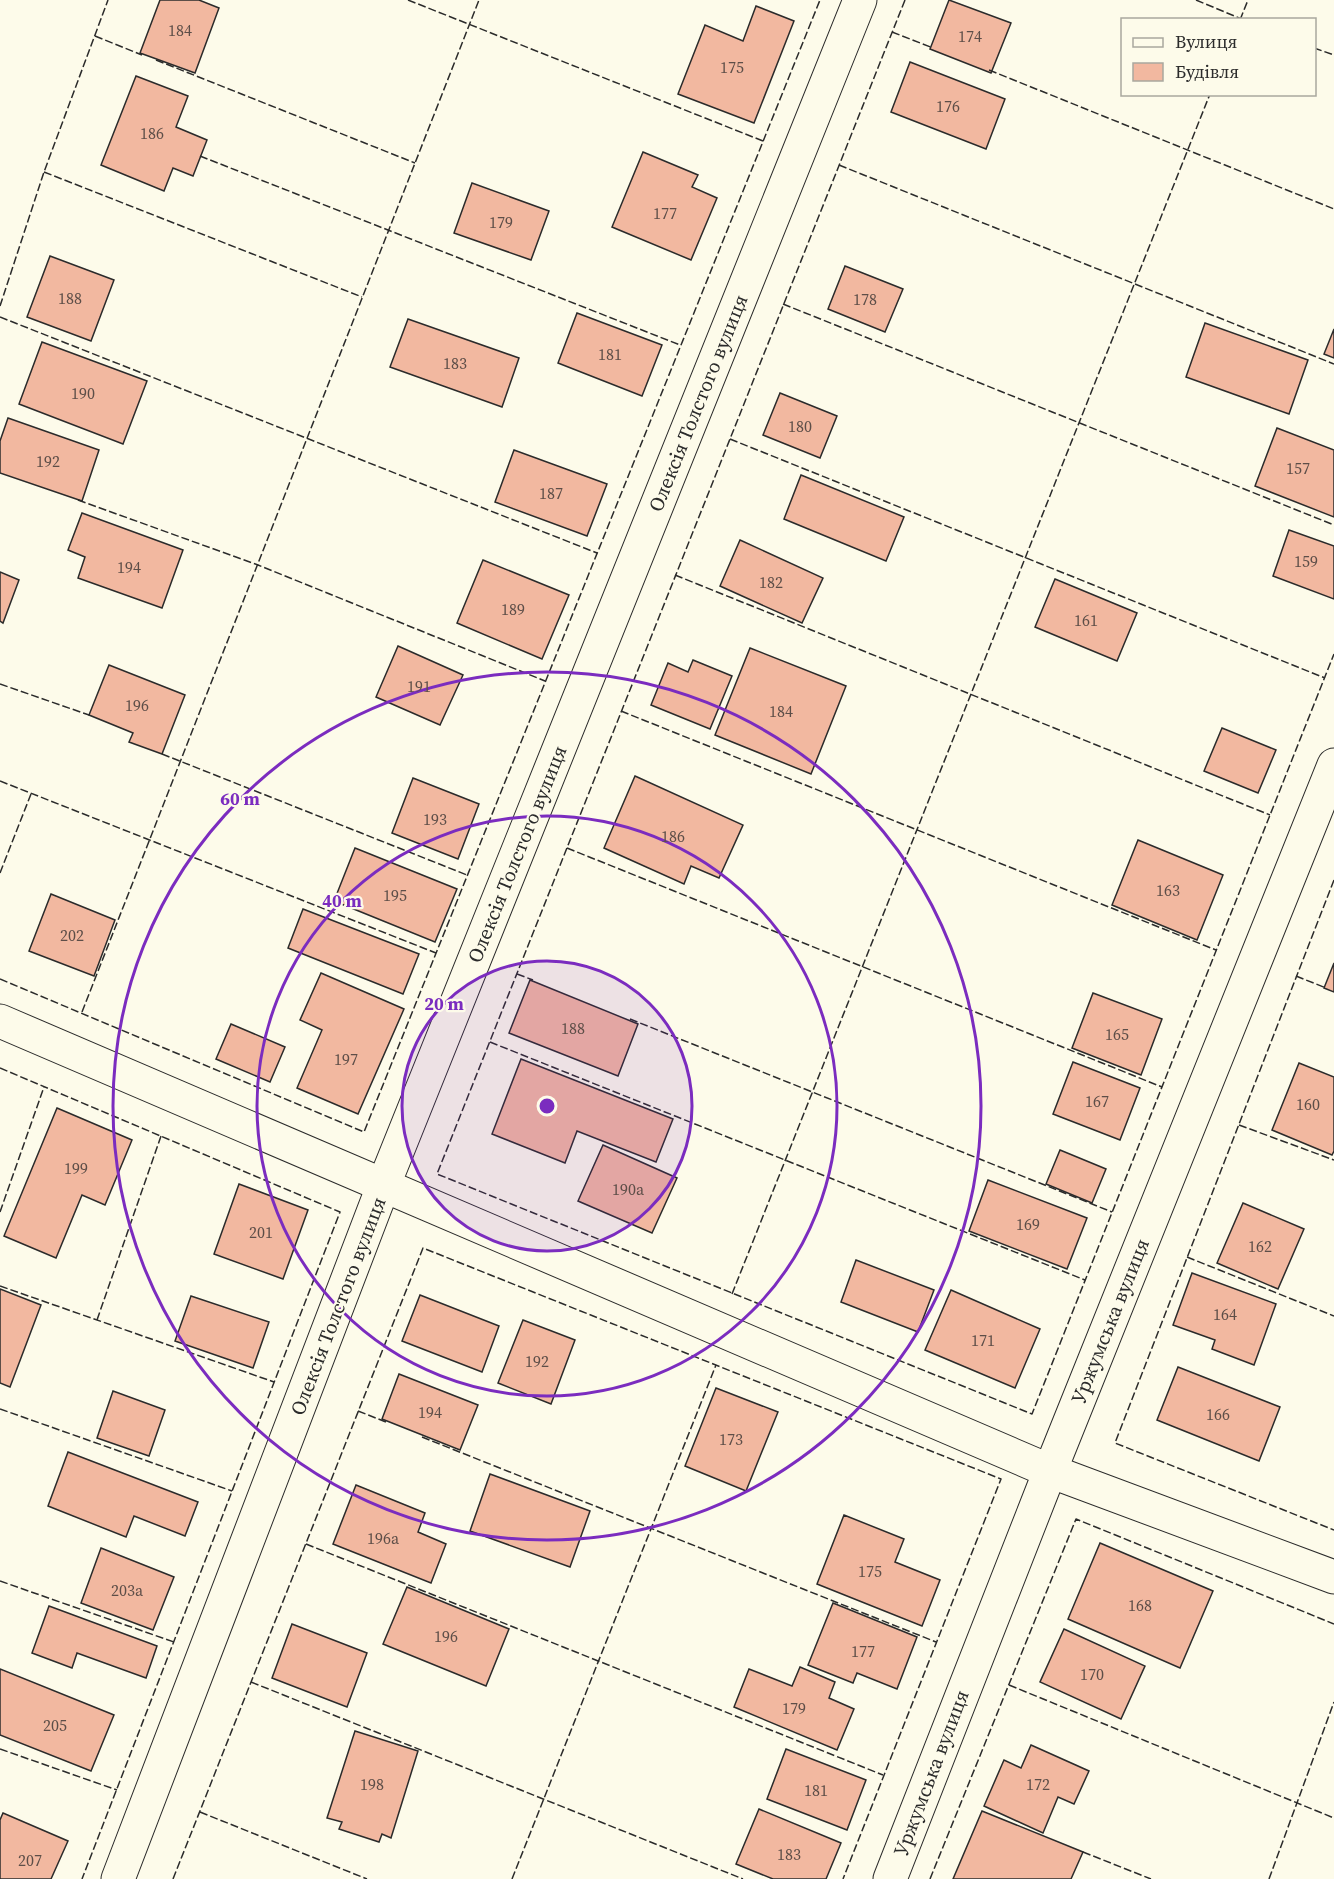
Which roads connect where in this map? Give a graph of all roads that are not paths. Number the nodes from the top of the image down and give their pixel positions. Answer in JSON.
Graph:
{"nodes":[{"id":1,"x":860,"y":0,"type":"edge"},
{"id":2,"x":1334,"y":765,"type":"edge"},
{"id":3,"x":0,"y":1021,"type":"edge"},
{"id":4,"x":384,"y":1184,"type":"junction"},
{"id":5,"x":1050,"y":1471,"type":"junction"},
{"id":6,"x":1334,"y":1577,"type":"edge"},
{"id":7,"x":118,"y":1879,"type":"edge"},
{"id":8,"x":890,"y":1879,"type":"edge"}],
"edges":[{"from":1,"to":4,"type":"street","name":"Олексія Толстого вулиця"},
{"from":2,"to":5,"type":"street","name":"Уржумська вулиця"},
{"from":3,"to":4,"type":"street"},
{"from":4,"to":5,"type":"street"},
{"from":4,"to":7,"type":"street","name":"Олексія Толстого вулиця"},
{"from":5,"to":6,"type":"street"},
{"from":5,"to":8,"type":"street","name":"Уржумська вулиця"}]}
